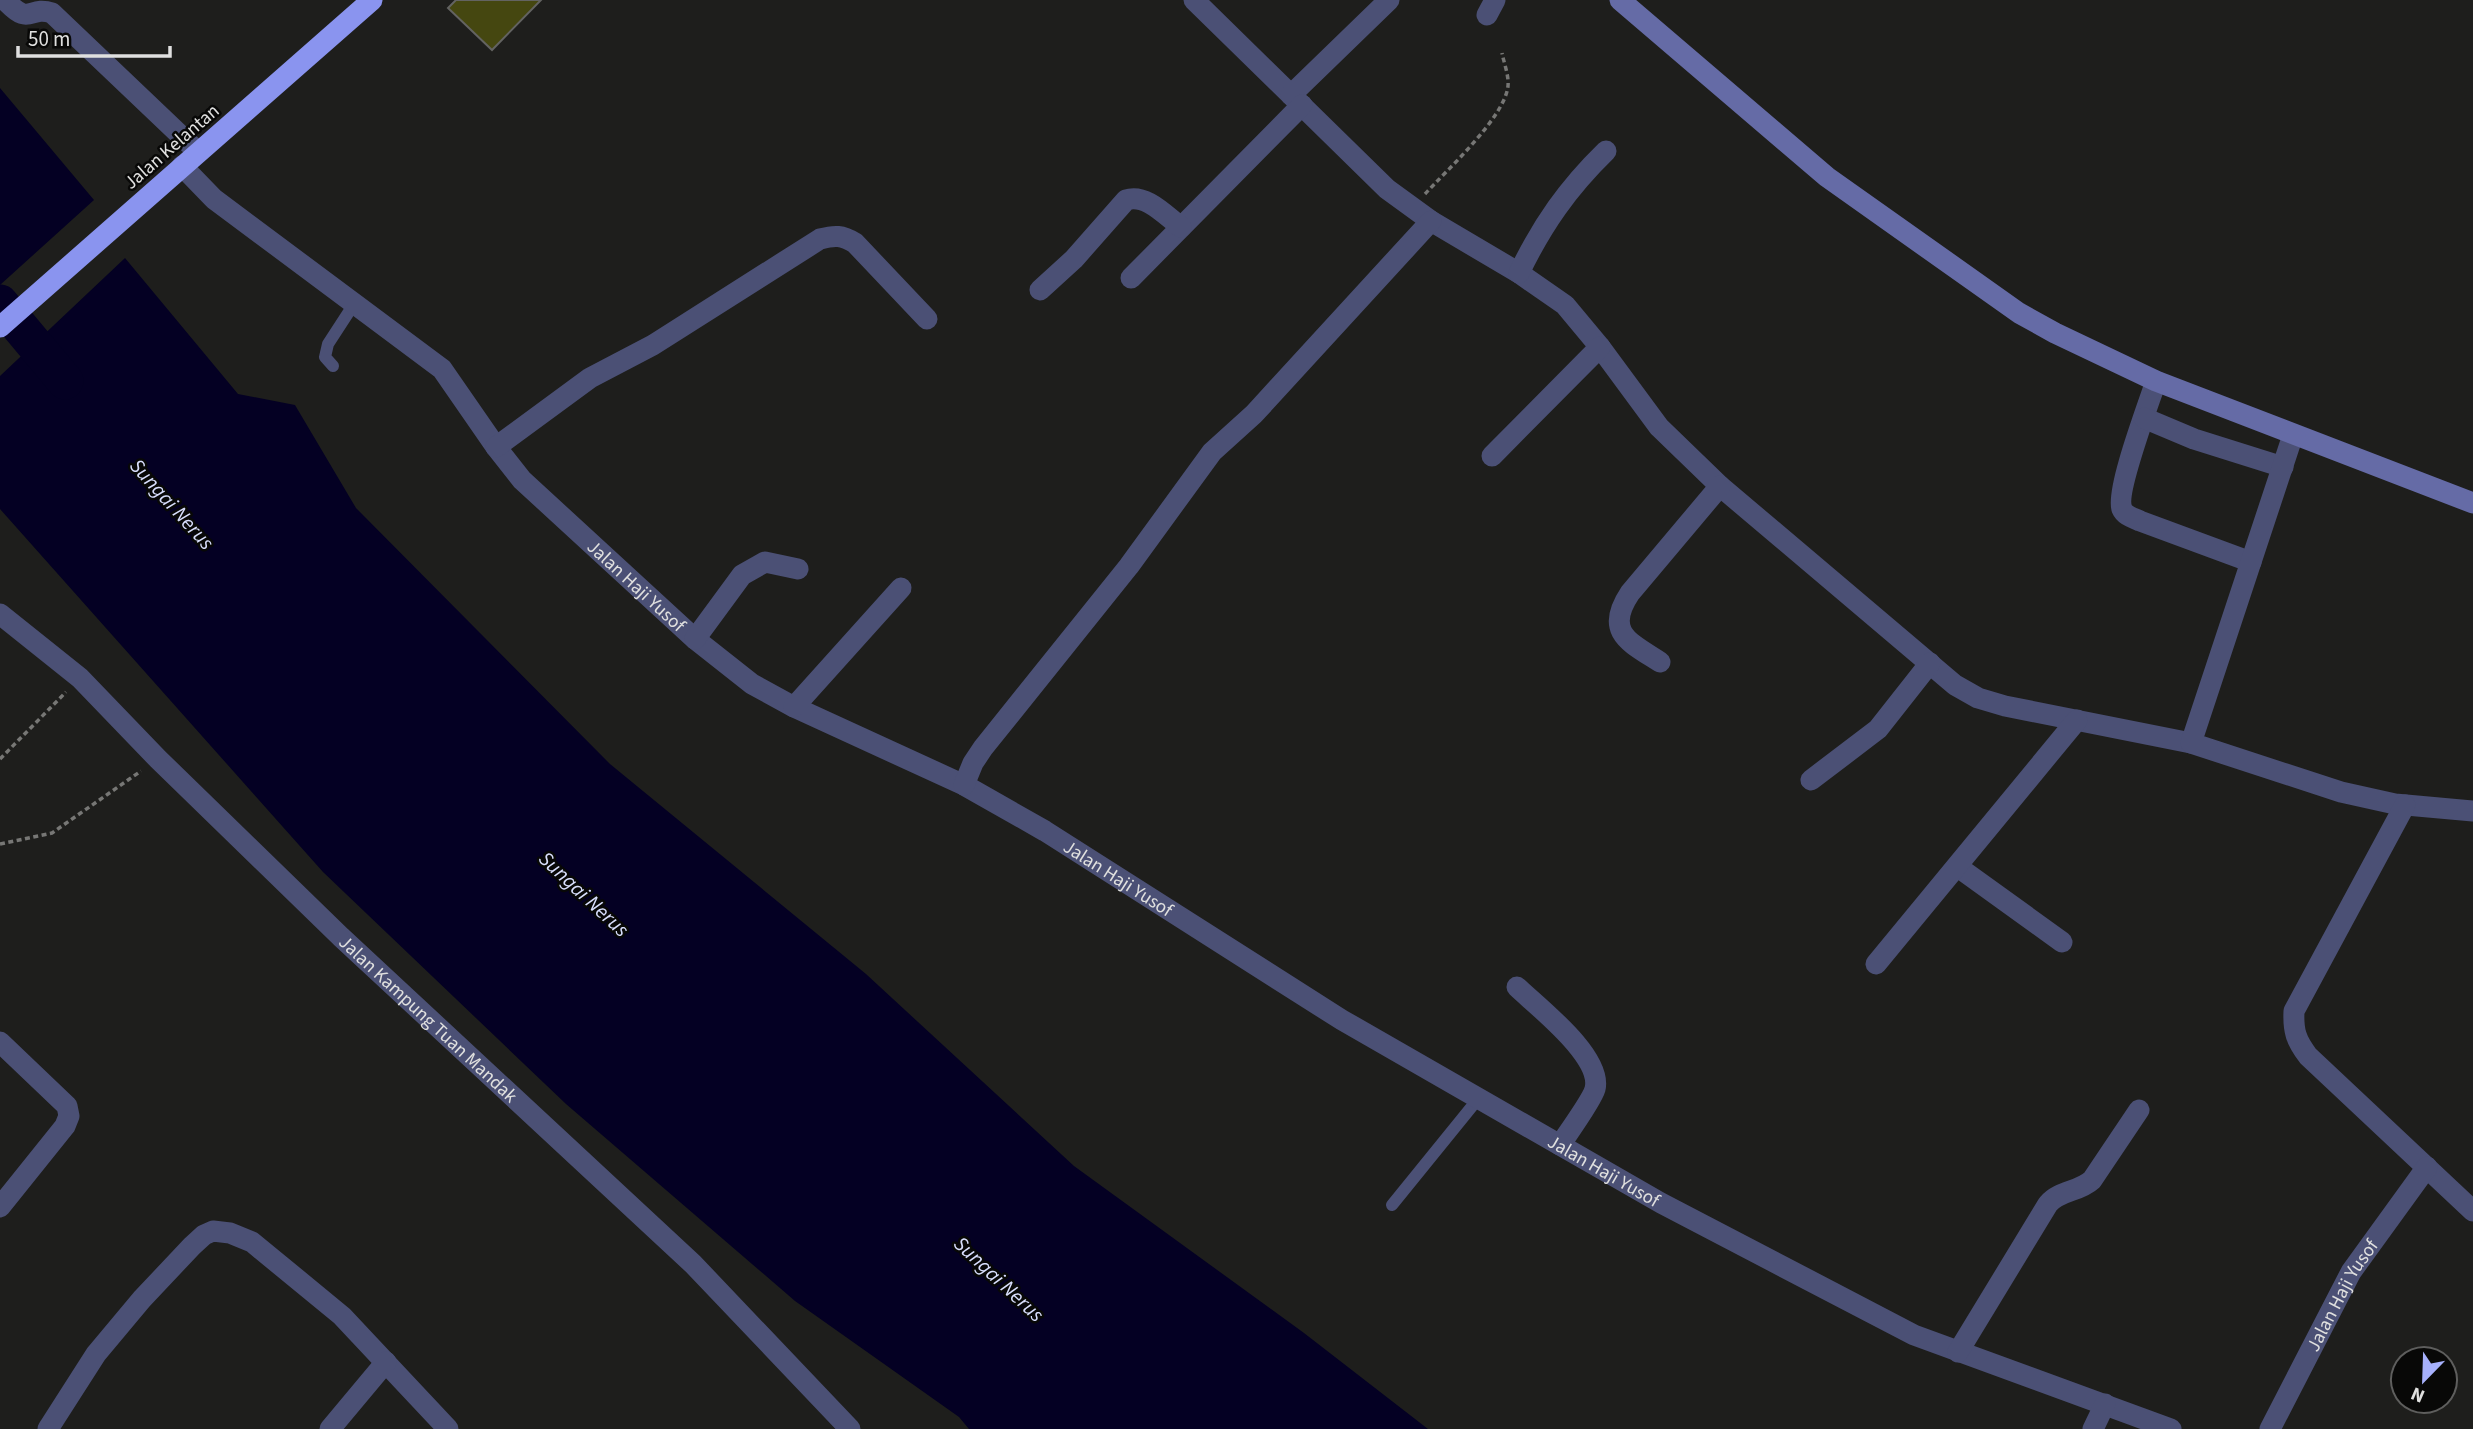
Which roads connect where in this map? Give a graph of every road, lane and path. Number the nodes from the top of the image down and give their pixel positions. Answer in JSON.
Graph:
{"nodes":[{"id":1,"x":5,"y":0,"type":"edge"},
{"id":2,"x":372,"y":0,"type":"edge"},
{"id":3,"x":1194,"y":0,"type":"edge"},
{"id":4,"x":1389,"y":0,"type":"edge"},
{"id":5,"x":1620,"y":0,"type":"edge"},
{"id":6,"x":1502,"y":53,"type":"dead end"},
{"id":7,"x":1296,"y":100,"type":"junction"},
{"id":8,"x":1606,"y":150,"type":"dead end"},
{"id":9,"x":190,"y":159,"type":"junction"},
{"id":10,"x":1412,"y":208,"type":"junction"},
{"id":11,"x":1431,"y":221,"type":"junction"},
{"id":12,"x":1181,"y":227,"type":"junction"},
{"id":13,"x":1519,"y":273,"type":"junction"},
{"id":14,"x":1131,"y":278,"type":"dead end"},
{"id":15,"x":1041,"y":290,"type":"dead end"},
{"id":16,"x":354,"y":304,"type":"junction"},
{"id":17,"x":928,"y":319,"type":"dead end"},
{"id":18,"x":0,"y":327,"type":"edge"},
{"id":19,"x":1600,"y":347,"type":"junction"},
{"id":20,"x":332,"y":366,"type":"dead end"},
{"id":21,"x":2156,"y":382,"type":"junction"},
{"id":22,"x":2144,"y":418,"type":"junction"},
{"id":23,"x":2293,"y":435,"type":"junction"},
{"id":24,"x":496,"y":447,"type":"junction"},
{"id":25,"x":1492,"y":456,"type":"dead end"},
{"id":26,"x":2283,"y":467,"type":"junction"},
{"id":27,"x":1720,"y":486,"type":"junction"},
{"id":28,"x":2473,"y":503,"type":"edge"},
{"id":29,"x":2251,"y":562,"type":"junction"},
{"id":30,"x":799,"y":569,"type":"dead end"},
{"id":31,"x":901,"y":588,"type":"dead end"},
{"id":32,"x":0,"y":614,"type":"edge"},
{"id":33,"x":695,"y":639,"type":"junction"},
{"id":34,"x":1660,"y":662,"type":"dead end"},
{"id":35,"x":1930,"y":663,"type":"junction"},
{"id":36,"x":80,"y":678,"type":"junction"},
{"id":37,"x":794,"y":707,"type":"junction"},
{"id":38,"x":2077,"y":720,"type":"junction"},
{"id":39,"x":2191,"y":743,"type":"junction"},
{"id":40,"x":0,"y":759,"type":"edge"},
{"id":41,"x":158,"y":759,"type":"junction"},
{"id":42,"x":1811,"y":780,"type":"dead end"},
{"id":43,"x":964,"y":785,"type":"junction"},
{"id":44,"x":2405,"y":805,"type":"junction"},
{"id":45,"x":2473,"y":811,"type":"edge"},
{"id":46,"x":0,"y":844,"type":"edge"},
{"id":47,"x":1958,"y":867,"type":"junction"},
{"id":48,"x":2062,"y":942,"type":"dead end"},
{"id":49,"x":1876,"y":964,"type":"dead end"},
{"id":50,"x":1517,"y":987,"type":"dead end"},
{"id":51,"x":0,"y":1042,"type":"edge"},
{"id":52,"x":1478,"y":1099,"type":"junction"},
{"id":53,"x":2139,"y":1110,"type":"dead end"},
{"id":54,"x":1560,"y":1145,"type":"junction"},
{"id":55,"x":2427,"y":1167,"type":"junction"},
{"id":56,"x":1392,"y":1205,"type":"dead end"},
{"id":57,"x":0,"y":1207,"type":"edge"},
{"id":58,"x":2473,"y":1211,"type":"edge"},
{"id":59,"x":1958,"y":1352,"type":"junction"},
{"id":60,"x":386,"y":1362,"type":"junction"},
{"id":61,"x":2105,"y":1404,"type":"junction"},
{"id":62,"x":48,"y":1429,"type":"edge"},
{"id":63,"x":330,"y":1429,"type":"edge"},
{"id":64,"x":447,"y":1429,"type":"edge"},
{"id":65,"x":850,"y":1429,"type":"edge"},
{"id":66,"x":2093,"y":1429,"type":"edge"},
{"id":67,"x":2171,"y":1429,"type":"edge"},
{"id":68,"x":2270,"y":1429,"type":"edge"}],
"edges":[{"from":1,"to":9,"type":"street","name":"Jalan Haji Yusof"},
{"from":2,"to":9,"type":"highway","name":"Jalan Kelantan"},
{"from":3,"to":7,"type":"street"},
{"from":4,"to":7,"type":"street"},
{"from":5,"to":21,"type":"main road"},
{"from":6,"to":10,"type":"path"},
{"from":7,"to":10,"type":"street"},
{"from":7,"to":12,"type":"street"},
{"from":8,"to":13,"type":"street"},
{"from":9,"to":16,"type":"street","name":"Jalan Haji Yusof"},
{"from":9,"to":18,"type":"highway","name":"Jalan Kelantan"},
{"from":10,"to":11,"type":"street"},
{"from":11,"to":13,"type":"street"},
{"from":11,"to":43,"type":"street"},
{"from":12,"to":14,"type":"street"},
{"from":12,"to":15,"type":"street"},
{"from":13,"to":19,"type":"street"},
{"from":16,"to":20,"type":"lane"},
{"from":16,"to":24,"type":"street","name":"Jalan Haji Yusof"},
{"from":17,"to":24,"type":"street"},
{"from":19,"to":25,"type":"street"},
{"from":19,"to":27,"type":"street"},
{"from":21,"to":22,"type":"street"},
{"from":21,"to":23,"type":"main road"},
{"from":22,"to":26,"type":"street"},
{"from":22,"to":29,"type":"street"},
{"from":23,"to":26,"type":"street"},
{"from":23,"to":28,"type":"main road"},
{"from":24,"to":33,"type":"street","name":"Jalan Haji Yusof"},
{"from":26,"to":29,"type":"street"},
{"from":27,"to":34,"type":"street"},
{"from":27,"to":35,"type":"street"},
{"from":29,"to":39,"type":"street"},
{"from":30,"to":33,"type":"street"},
{"from":31,"to":37,"type":"street"},
{"from":32,"to":36,"type":"street","name":"Jalan Kampung Tuan Mandak"},
{"from":33,"to":37,"type":"street","name":"Jalan Haji Yusof"},
{"from":35,"to":38,"type":"street"},
{"from":35,"to":42,"type":"street"},
{"from":36,"to":40,"type":"path"},
{"from":36,"to":41,"type":"street","name":"Jalan Kampung Tuan Mandak"},
{"from":37,"to":43,"type":"street","name":"Jalan Haji Yusof"},
{"from":38,"to":39,"type":"street"},
{"from":38,"to":47,"type":"street"},
{"from":39,"to":44,"type":"street"},
{"from":41,"to":46,"type":"path"},
{"from":41,"to":65,"type":"street","name":"Jalan Kampung Tuan Mandak"},
{"from":43,"to":52,"type":"street","name":"Jalan Haji Yusof"},
{"from":44,"to":45,"type":"street"},
{"from":44,"to":55,"type":"street"},
{"from":47,"to":48,"type":"street"},
{"from":47,"to":49,"type":"street"},
{"from":50,"to":54,"type":"street"},
{"from":51,"to":57,"type":"street"},
{"from":52,"to":54,"type":"street","name":"Jalan Haji Yusof"},
{"from":52,"to":56,"type":"lane"},
{"from":53,"to":59,"type":"street"},
{"from":54,"to":59,"type":"street","name":"Jalan Haji Yusof"},
{"from":55,"to":58,"type":"street"},
{"from":55,"to":68,"type":"street","name":"Jalan Haji Yusof"},
{"from":59,"to":61,"type":"street","name":"Jalan Haji Yusof"},
{"from":60,"to":62,"type":"street"},
{"from":60,"to":63,"type":"street"},
{"from":60,"to":64,"type":"street"},
{"from":61,"to":66,"type":"street"},
{"from":61,"to":67,"type":"street","name":"Jalan Haji Yusof"}]}
